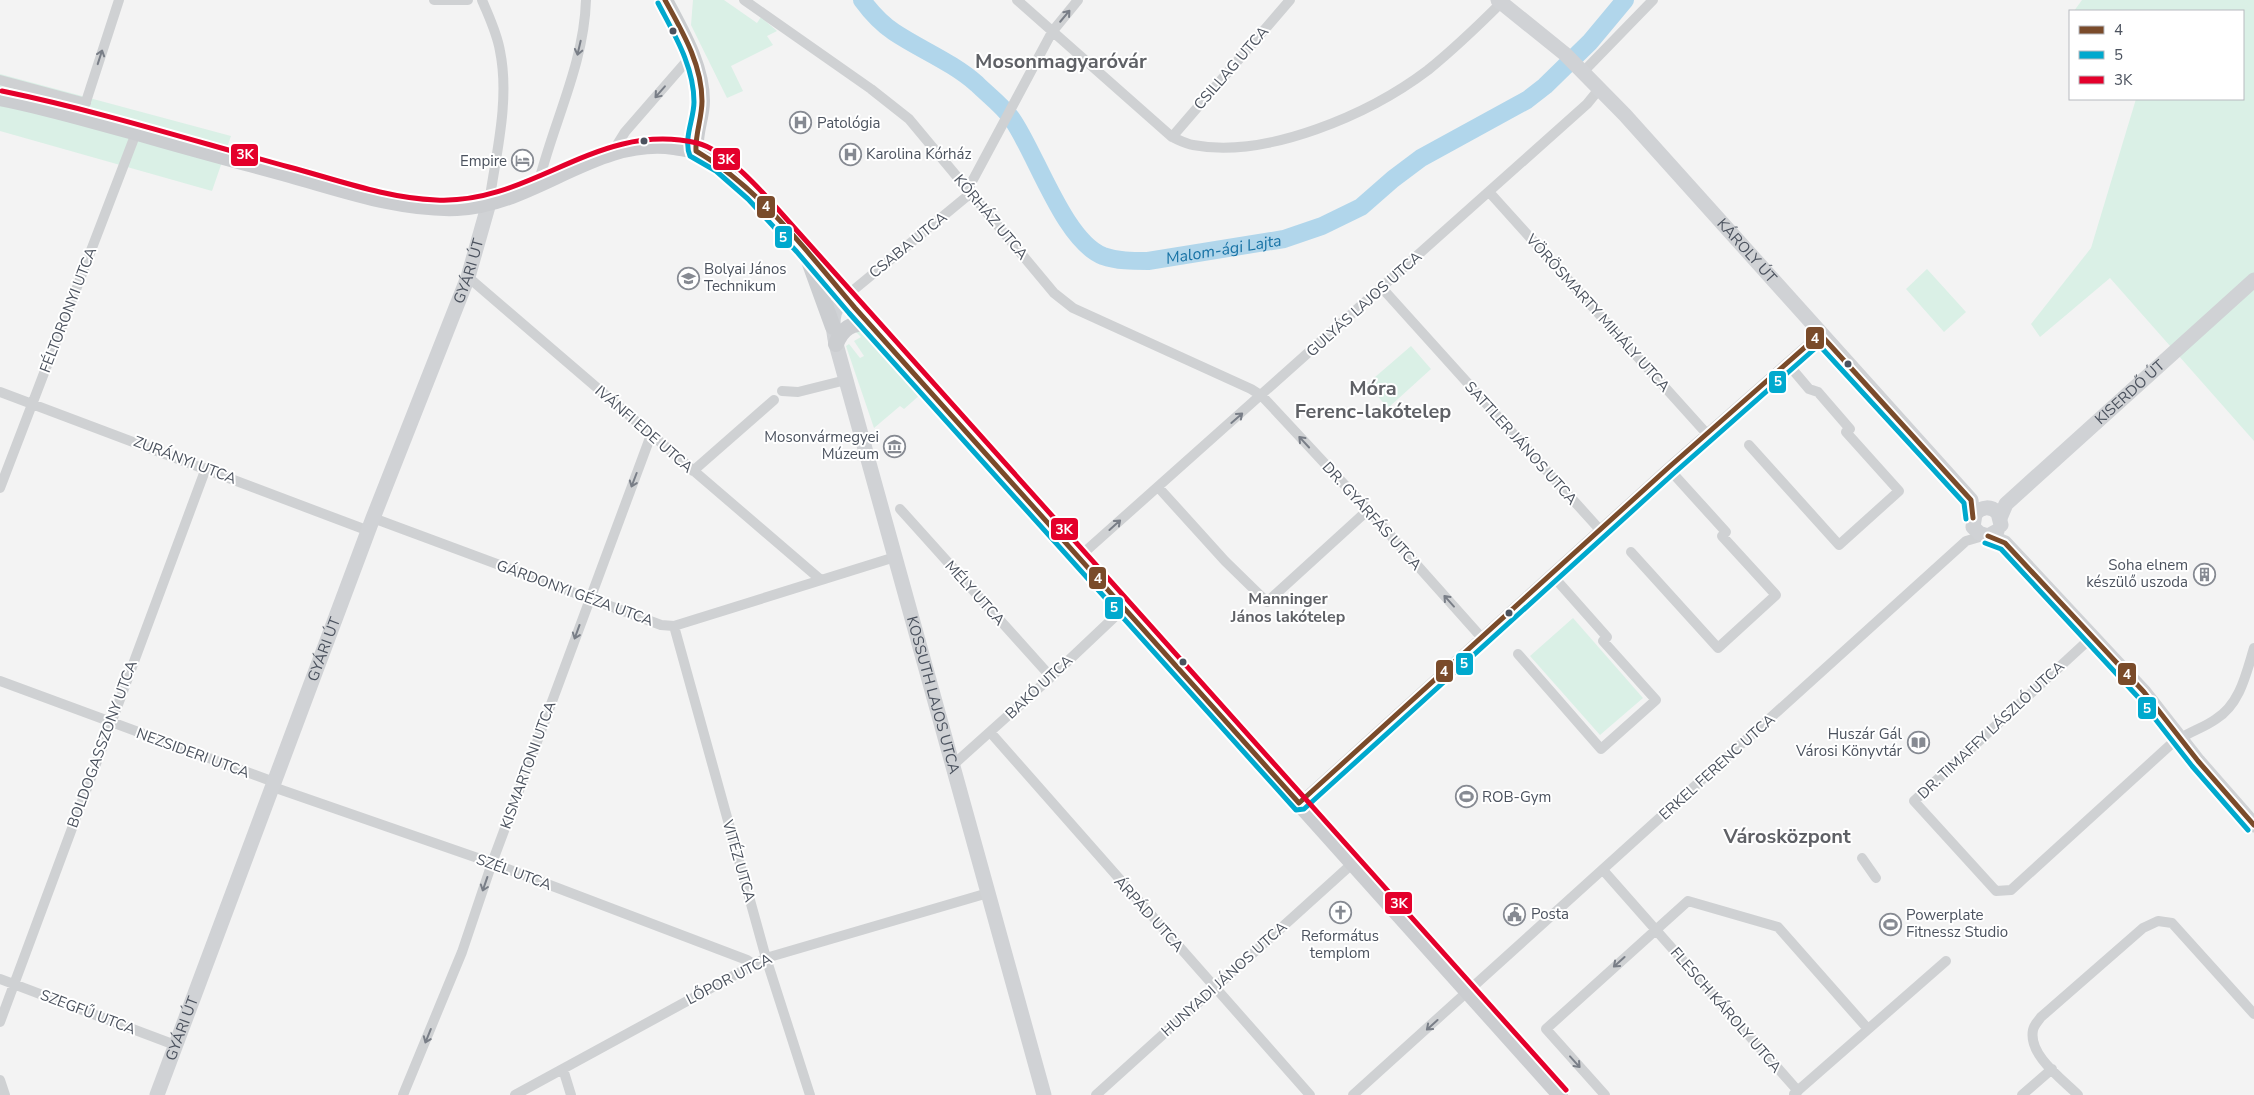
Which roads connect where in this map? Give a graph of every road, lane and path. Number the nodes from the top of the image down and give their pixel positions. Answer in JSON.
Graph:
{"nodes":[{"id":1,"x":118,"y":0,"type":"edge"},
{"id":2,"x":434,"y":0,"type":"edge"},
{"id":3,"x":468,"y":0,"type":"edge"},
{"id":4,"x":482,"y":0,"type":"edge"},
{"id":5,"x":586,"y":0,"type":"edge"},
{"id":6,"x":744,"y":0,"type":"edge"},
{"id":7,"x":1016,"y":0,"type":"edge"},
{"id":8,"x":1078,"y":0,"type":"edge"},
{"id":9,"x":1290,"y":0,"type":"edge"},
{"id":10,"x":1653,"y":0,"type":"edge"},
{"id":11,"x":1501,"y":1,"type":"edge"},
{"id":12,"x":671,"y":4,"type":"edge"},
{"id":13,"x":1052,"y":32,"type":"junction"},
{"id":14,"x":692,"y":55,"type":"junction"},
{"id":15,"x":1580,"y":68,"type":"junction"},
{"id":16,"x":0,"y":80,"type":"edge"},
{"id":17,"x":1600,"y":88,"type":"junction"},
{"id":18,"x":0,"y":98,"type":"edge"},
{"id":19,"x":83,"y":110,"type":"junction"},
{"id":20,"x":136,"y":133,"type":"junction"},
{"id":21,"x":1172,"y":137,"type":"junction"},
{"id":22,"x":696,"y":151,"type":"junction"},
{"id":23,"x":612,"y":153,"type":"junction"},
{"id":24,"x":538,"y":185,"type":"junction"},
{"id":25,"x":970,"y":191,"type":"junction"},
{"id":26,"x":1490,"y":193,"type":"junction"},
{"id":27,"x":488,"y":203,"type":"junction"},
{"id":28,"x":803,"y":248,"type":"junction"},
{"id":29,"x":468,"y":276,"type":"junction"},
{"id":30,"x":2254,"y":280,"type":"edge"},
{"id":31,"x":1382,"y":288,"type":"junction"},
{"id":32,"x":845,"y":296,"type":"junction"},
{"id":33,"x":868,"y":323,"type":"junction"},
{"id":34,"x":833,"y":327,"type":"junction"},
{"id":35,"x":1820,"y":334,"type":"junction"},
{"id":36,"x":836,"y":344,"type":"junction"},
{"id":37,"x":1787,"y":363,"type":"junction"},
{"id":38,"x":846,"y":380,"type":"junction"},
{"id":39,"x":782,"y":391,"type":"dead end"},
{"id":40,"x":0,"y":392,"type":"edge"},
{"id":41,"x":1262,"y":396,"type":"junction"},
{"id":42,"x":774,"y":400,"type":"dead end"},
{"id":43,"x":32,"y":404,"type":"junction"},
{"id":44,"x":1706,"y":434,"type":"junction"},
{"id":45,"x":651,"y":435,"type":"junction"},
{"id":46,"x":1749,"y":445,"type":"dead end"},
{"id":47,"x":206,"y":468,"type":"junction"},
{"id":48,"x":1668,"y":468,"type":"junction"},
{"id":49,"x":693,"y":471,"type":"junction"},
{"id":50,"x":1158,"y":487,"type":"junction"},
{"id":51,"x":0,"y":488,"type":"edge"},
{"id":52,"x":1971,"y":500,"type":"junction"},
{"id":53,"x":900,"y":509,"type":"dead end"},
{"id":54,"x":1368,"y":510,"type":"junction"},
{"id":55,"x":1997,"y":512,"type":"junction"},
{"id":56,"x":1972,"y":520,"type":"junction"},
{"id":57,"x":371,"y":524,"type":"junction"},
{"id":58,"x":1600,"y":531,"type":"junction"},
{"id":59,"x":1986,"y":536,"type":"junction"},
{"id":60,"x":1966,"y":541,"type":"junction"},
{"id":61,"x":2005,"y":543,"type":"junction"},
{"id":62,"x":1631,"y":552,"type":"dead end"},
{"id":63,"x":895,"y":557,"type":"junction"},
{"id":64,"x":1079,"y":557,"type":"junction"},
{"id":65,"x":1552,"y":575,"type":"junction"},
{"id":66,"x":821,"y":580,"type":"junction"},
{"id":67,"x":589,"y":598,"type":"junction"},
{"id":68,"x":1124,"y":608,"type":"junction"},
{"id":69,"x":674,"y":626,"type":"junction"},
{"id":70,"x":2093,"y":636,"type":"junction"},
{"id":71,"x":1482,"y":638,"type":"junction"},
{"id":72,"x":2254,"y":648,"type":"edge"},
{"id":73,"x":1518,"y":654,"type":"dead end"},
{"id":74,"x":1050,"y":677,"type":"junction"},
{"id":75,"x":0,"y":681,"type":"edge"},
{"id":76,"x":110,"y":722,"type":"junction"},
{"id":77,"x":990,"y":732,"type":"junction"},
{"id":78,"x":2180,"y":738,"type":"junction"},
{"id":79,"x":953,"y":764,"type":"junction"},
{"id":80,"x":273,"y":785,"type":"junction"},
{"id":81,"x":1299,"y":803,"type":"junction"},
{"id":82,"x":2254,"y":825,"type":"edge"},
{"id":83,"x":1862,"y":858,"type":"dead end"},
{"id":84,"x":492,"y":863,"type":"junction"},
{"id":85,"x":1353,"y":863,"type":"junction"},
{"id":86,"x":1603,"y":870,"type":"junction"},
{"id":87,"x":1876,"y":878,"type":"dead end"},
{"id":88,"x":988,"y":893,"type":"junction"},
{"id":89,"x":1655,"y":930,"type":"junction"},
{"id":90,"x":766,"y":958,"type":"junction"},
{"id":91,"x":1946,"y":961,"type":"dead end"},
{"id":92,"x":753,"y":964,"type":"junction"},
{"id":93,"x":0,"y":979,"type":"edge"},
{"id":94,"x":14,"y":984,"type":"junction"},
{"id":95,"x":1215,"y":987,"type":"junction"},
{"id":96,"x":1468,"y":992,"type":"junction"},
{"id":97,"x":2254,"y":1014,"type":"edge"},
{"id":98,"x":0,"y":1022,"type":"edge"},
{"id":99,"x":1868,"y":1029,"type":"junction"},
{"id":100,"x":175,"y":1044,"type":"junction"},
{"id":101,"x":562,"y":1069,"type":"junction"},
{"id":102,"x":2052,"y":1069,"type":"junction"},
{"id":103,"x":0,"y":1080,"type":"edge"},
{"id":104,"x":1795,"y":1093,"type":"edge"},
{"id":105,"x":5,"y":1095,"type":"edge"},
{"id":106,"x":157,"y":1095,"type":"edge"},
{"id":107,"x":404,"y":1095,"type":"edge"},
{"id":108,"x":516,"y":1095,"type":"edge"},
{"id":109,"x":571,"y":1095,"type":"edge"},
{"id":110,"x":810,"y":1095,"type":"edge"},
{"id":111,"x":1044,"y":1095,"type":"edge"},
{"id":112,"x":1096,"y":1095,"type":"edge"},
{"id":113,"x":1310,"y":1095,"type":"edge"},
{"id":114,"x":1352,"y":1095,"type":"edge"},
{"id":115,"x":1560,"y":1095,"type":"edge"},
{"id":116,"x":1605,"y":1095,"type":"edge"},
{"id":117,"x":2022,"y":1095,"type":"edge"},
{"id":118,"x":2078,"y":1095,"type":"edge"}],
"edges":[{"from":19,"to":1,"type":"street","one_way":true},
{"from":2,"to":3,"type":"street"},
{"from":4,"to":27,"type":"street"},
{"from":5,"to":24,"type":"street","one_way":true},
{"from":6,"to":25,"type":"street","name":"KÓRHÁZ UTCA"},
{"from":7,"to":13,"type":"street"},
{"from":13,"to":8,"type":"street","name":"CSABA UTCA","one_way":true},
{"from":9,"to":21,"type":"street","name":"CSILLAG UTCA"},
{"from":10,"to":15,"type":"street"},
{"from":11,"to":15,"type":"street","name":"KÁROLY ÚT"},
{"from":11,"to":21,"type":"street"},
{"from":12,"to":14,"type":"main road"},
{"from":13,"to":21,"type":"street"},
{"from":13,"to":25,"type":"street","name":"CSABA UTCA"},
{"from":14,"to":22,"type":"main road"},
{"from":14,"to":23,"type":"street","one_way":true},
{"from":15,"to":17,"type":"street","name":"KÁROLY ÚT"},
{"from":16,"to":19,"type":"street"},
{"from":17,"to":26,"type":"street","name":"GULYÁS LAJOS UTCA"},
{"from":17,"to":35,"type":"street","name":"KÁROLY ÚT"},
{"from":18,"to":19,"type":"main road"},
{"from":19,"to":20,"type":"main road"},
{"from":20,"to":27,"type":"main road"},
{"from":20,"to":43,"type":"street","name":"FÉLTORONYI UTCA"},
{"from":22,"to":23,"type":"main road"},
{"from":22,"to":28,"type":"main road"},
{"from":23,"to":24,"type":"main road"},
{"from":24,"to":27,"type":"main road"},
{"from":25,"to":32,"type":"street","name":"CSABA UTCA"},
{"from":25,"to":41,"type":"street","name":"KÓRHÁZ UTCA"},
{"from":26,"to":31,"type":"street","name":"GULYÁS LAJOS UTCA"},
{"from":26,"to":44,"type":"street","name":"VÖRÖSMARTY MIHÁLY UTCA"},
{"from":27,"to":29,"type":"street","name":"GYÁRI ÚT"},
{"from":28,"to":32,"type":"main road"},
{"from":28,"to":34,"type":"main road"},
{"from":29,"to":45,"type":"street","name":"IVÁNFI EDE UTCA"},
{"from":29,"to":57,"type":"street","name":"GYÁRI ÚT"},
{"from":30,"to":55,"type":"street","name":"KISERDŐ ÚT"},
{"from":31,"to":41,"type":"street","name":"GULYÁS LAJOS UTCA"},
{"from":31,"to":58,"type":"street","name":"SATTLER JÁNOS UTCA"},
{"from":32,"to":33,"type":"main road"},
{"from":32,"to":34,"type":"street","name":"KOSSUTH LAJOS UTCA"},
{"from":33,"to":36,"type":"main road"},
{"from":33,"to":64,"type":"main road"},
{"from":34,"to":36,"type":"street","name":"KOSSUTH LAJOS UTCA"},
{"from":35,"to":37,"type":"street"},
{"from":35,"to":52,"type":"street","name":"KÁROLY ÚT"},
{"from":36,"to":38,"type":"street","name":"KOSSUTH LAJOS UTCA"},
{"from":37,"to":44,"type":"street"},
{"from":37,"to":46,"type":"street"},
{"from":38,"to":39,"type":"street"},
{"from":38,"to":63,"type":"street","name":"KOSSUTH LAJOS UTCA"},
{"from":40,"to":43,"type":"street","name":"ZURÁNYI UTCA"},
{"from":50,"to":41,"type":"street","name":"GULYÁS LAJOS UTCA","one_way":true},
{"from":54,"to":41,"type":"street","name":"DR. GYÁRFÁS UTCA","one_way":true},
{"from":42,"to":49,"type":"street"},
{"from":43,"to":47,"type":"street","name":"ZURÁNYI UTCA"},
{"from":43,"to":51,"type":"street","name":"FÉLTORONYI UTCA"},
{"from":44,"to":48,"type":"street"},
{"from":45,"to":49,"type":"street","name":"IVÁNFI EDE UTCA"},
{"from":45,"to":67,"type":"street","name":"KISMARTONI UTCA","one_way":true},
{"from":47,"to":57,"type":"street","name":"ZURÁNYI UTCA"},
{"from":47,"to":76,"type":"street","name":"BOLDOGASSZONY UTCA"},
{"from":48,"to":58,"type":"street"},
{"from":48,"to":62,"type":"street"},
{"from":49,"to":66,"type":"street","name":"IVÁNFI EDE UTCA"},
{"from":50,"to":54,"type":"street"},
{"from":64,"to":50,"type":"street","name":"GULYÁS LAJOS UTCA","one_way":true},
{"from":52,"to":55,"type":"street"},
{"from":52,"to":56,"type":"street"},
{"from":53,"to":74,"type":"street","name":"MÉLY UTCA"},
{"from":71,"to":54,"type":"street","name":"DR. GYÁRFÁS UTCA","one_way":true},
{"from":55,"to":56,"type":"street"},
{"from":55,"to":59,"type":"street"},
{"from":55,"to":61,"type":"street"},
{"from":56,"to":59,"type":"street"},
{"from":56,"to":60,"type":"street"},
{"from":57,"to":67,"type":"street","name":"GÁRDONYI GÉZA UTCA"},
{"from":57,"to":80,"type":"street","name":"GYÁRI ÚT"},
{"from":58,"to":65,"type":"street"},
{"from":59,"to":60,"type":"street","name":"ERKEL FERENC UTCA"},
{"from":59,"to":61,"type":"street"},
{"from":60,"to":86,"type":"street","name":"ERKEL FERENC UTCA"},
{"from":61,"to":70,"type":"street"},
{"from":63,"to":66,"type":"street","name":"GÁRDONYI GÉZA UTCA"},
{"from":63,"to":79,"type":"street","name":"KOSSUTH LAJOS UTCA"},
{"from":64,"to":68,"type":"main road"},
{"from":65,"to":71,"type":"street"},
{"from":65,"to":73,"type":"street"},
{"from":66,"to":69,"type":"street","name":"GÁRDONYI GÉZA UTCA"},
{"from":67,"to":69,"type":"street","name":"GÁRDONYI GÉZA UTCA"},
{"from":67,"to":84,"type":"street","name":"KISMARTONI UTCA","one_way":true},
{"from":68,"to":74,"type":"street","name":"BAKÓ UTCA"},
{"from":68,"to":81,"type":"main road"},
{"from":69,"to":90,"type":"street","name":"VITÉZ UTCA"},
{"from":70,"to":78,"type":"street"},
{"from":70,"to":78,"type":"street","name":"DR. TIMAFFY LÁSZLÓ UTCA"},
{"from":71,"to":81,"type":"street"},
{"from":72,"to":78,"type":"street"},
{"from":74,"to":77,"type":"street","name":"BAKÓ UTCA"},
{"from":75,"to":76,"type":"street","name":"NEZSIDERI UTCA"},
{"from":76,"to":80,"type":"street","name":"NEZSIDERI UTCA"},
{"from":76,"to":94,"type":"street","name":"BOLDOGASSZONY UTCA"},
{"from":77,"to":79,"type":"street","name":"BAKÓ UTCA"},
{"from":77,"to":95,"type":"street","name":"ÁRPÁD UTCA"},
{"from":78,"to":82,"type":"street"},
{"from":79,"to":88,"type":"street","name":"KOSSUTH LAJOS UTCA"},
{"from":80,"to":84,"type":"street","name":"SZÉL UTCA"},
{"from":80,"to":100,"type":"street","name":"GYÁRI ÚT"},
{"from":81,"to":85,"type":"main road"},
{"from":83,"to":87,"type":"street"},
{"from":84,"to":92,"type":"street","name":"SZÉL UTCA"},
{"from":84,"to":107,"type":"street","name":"KISMARTONI UTCA","one_way":true},
{"from":85,"to":95,"type":"street","name":"HUNYADI JÁNOS UTCA"},
{"from":85,"to":96,"type":"main road"},
{"from":86,"to":89,"type":"street","name":"FLESCH KÁROLY UTCA"},
{"from":86,"to":96,"type":"street","name":"ERKEL FERENC UTCA"},
{"from":88,"to":90,"type":"street","name":"LŐPOR UTCA"},
{"from":88,"to":111,"type":"street","name":"KOSSUTH LAJOS UTCA"},
{"from":89,"to":99,"type":"street"},
{"from":89,"to":104,"type":"street","name":"FLESCH KÁROLY UTCA"},
{"from":89,"to":116,"type":"street","one_way":true},
{"from":90,"to":92,"type":"street","name":"LŐPOR UTCA"},
{"from":90,"to":110,"type":"street","name":"VITÉZ UTCA"},
{"from":91,"to":99,"type":"street","name":"FLESCH KÁROLY UTCA"},
{"from":92,"to":101,"type":"street","name":"LŐPOR UTCA"},
{"from":93,"to":94,"type":"street","name":"SZEGFŰ UTCA"},
{"from":94,"to":98,"type":"street","name":"BOLDOGASSZONY UTCA"},
{"from":94,"to":100,"type":"street","name":"SZEGFŰ UTCA"},
{"from":95,"to":112,"type":"street","name":"HUNYADI JÁNOS UTCA"},
{"from":95,"to":113,"type":"street","name":"ÁRPÁD UTCA"},
{"from":96,"to":114,"type":"street","name":"ERKEL FERENC UTCA","one_way":true},
{"from":96,"to":115,"type":"main road"},
{"from":97,"to":102,"type":"street"},
{"from":99,"to":104,"type":"street","name":"FLESCH KÁROLY UTCA"},
{"from":100,"to":106,"type":"street","name":"GYÁRI ÚT"},
{"from":101,"to":108,"type":"street","name":"LŐPOR UTCA"},
{"from":101,"to":109,"type":"street"},
{"from":102,"to":117,"type":"street"},
{"from":102,"to":118,"type":"street"},
{"from":103,"to":105,"type":"street"}]}
